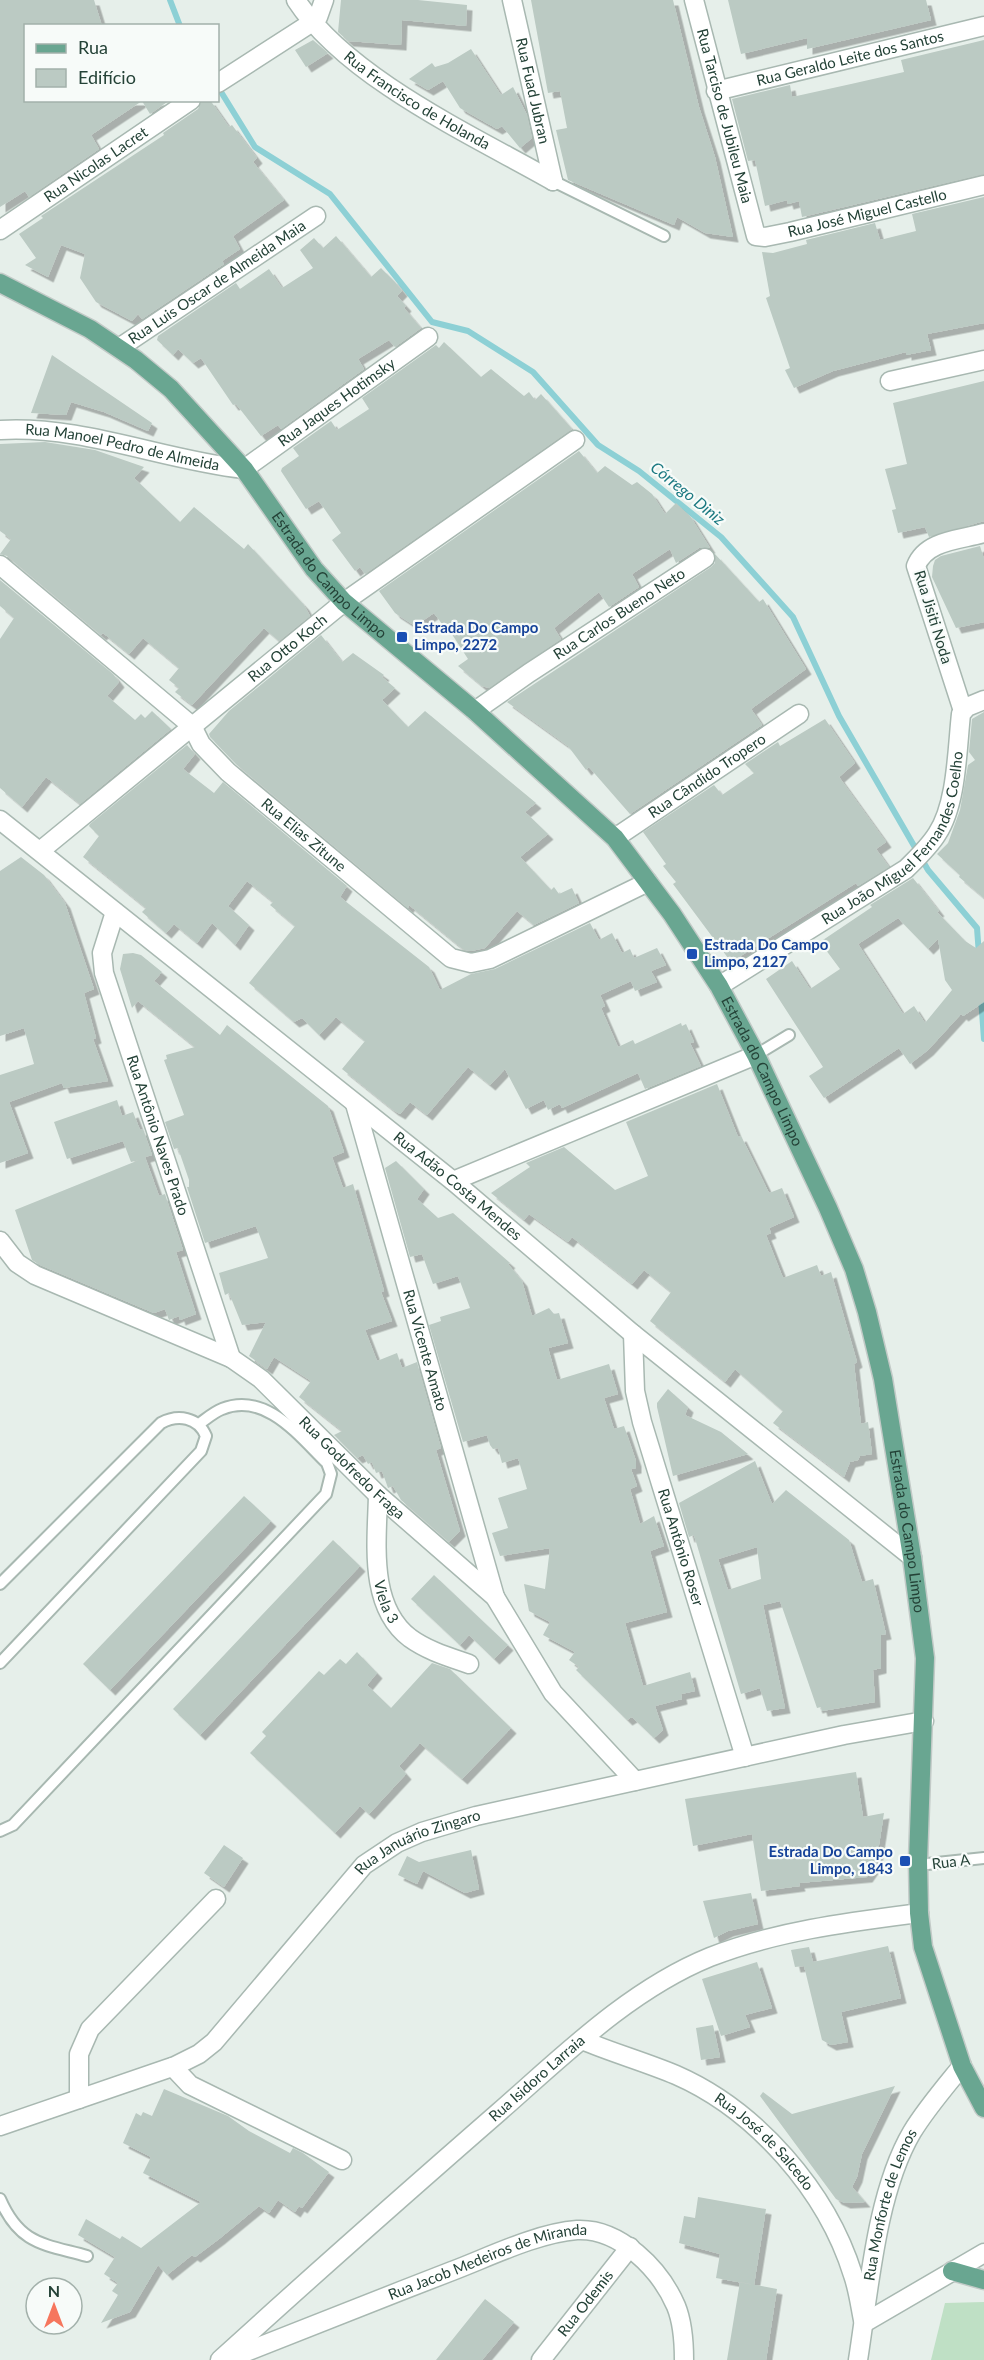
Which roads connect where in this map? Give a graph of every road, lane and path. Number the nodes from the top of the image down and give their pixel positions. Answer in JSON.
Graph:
{"nodes":[{"id":1,"x":296,"y":0,"type":"edge"},
{"id":2,"x":324,"y":0,"type":"edge"},
{"id":3,"x":512,"y":0,"type":"edge"},
{"id":4,"x":694,"y":0,"type":"edge"},
{"id":5,"x":311,"y":23,"type":"junction"},
{"id":6,"x":984,"y":26,"type":"edge"},
{"id":7,"x":219,"y":81,"type":"edge"},
{"id":8,"x":716,"y":91,"type":"junction"},
{"id":9,"x":188,"y":102,"type":"edge"},
{"id":10,"x":553,"y":181,"type":"junction"},
{"id":11,"x":984,"y":185,"type":"edge"},
{"id":12,"x":316,"y":216,"type":"dead end"},
{"id":13,"x":0,"y":230,"type":"edge"},
{"id":14,"x":754,"y":233,"type":"joint"},
{"id":15,"x":664,"y":236,"type":"dead end"},
{"id":16,"x":0,"y":283,"type":"edge"},
{"id":17,"x":428,"y":337,"type":"dead end"},
{"id":18,"x":119,"y":348,"type":"junction"},
{"id":19,"x":984,"y":360,"type":"edge"},
{"id":20,"x":890,"y":381,"type":"dead end"},
{"id":21,"x":0,"y":430,"type":"edge"},
{"id":22,"x":575,"y":440,"type":"dead end"},
{"id":23,"x":244,"y":469,"type":"junction"},
{"id":24,"x":984,"y":533,"type":"edge"},
{"id":25,"x":705,"y":558,"type":"dead end"},
{"id":26,"x":0,"y":565,"type":"edge"},
{"id":27,"x":344,"y":602,"type":"junction"},
{"id":28,"x":973,"y":705,"type":"edge"},
{"id":29,"x":475,"y":711,"type":"junction"},
{"id":30,"x":799,"y":714,"type":"dead end"},
{"id":31,"x":192,"y":726,"type":"junction"},
{"id":32,"x":0,"y":820,"type":"edge"},
{"id":33,"x":615,"y":838,"type":"junction"},
{"id":34,"x":40,"y":851,"type":"junction"},
{"id":35,"x":648,"y":882,"type":"junction"},
{"id":36,"x":115,"y":912,"type":"junction"},
{"id":37,"x":719,"y":986,"type":"junction"},
{"id":38,"x":789,"y":1035,"type":"dead end"},
{"id":39,"x":756,"y":1055,"type":"junction"},
{"id":40,"x":355,"y":1104,"type":"junction"},
{"id":41,"x":453,"y":1181,"type":"junction"},
{"id":42,"x":0,"y":1241,"type":"edge"},
{"id":43,"x":633,"y":1334,"type":"junction"},
{"id":44,"x":231,"y":1358,"type":"junction"},
{"id":45,"x":199,"y":1424,"type":"junction"},
{"id":46,"x":378,"y":1495,"type":"junction"},
{"id":47,"x":912,"y":1557,"type":"junction"},
{"id":48,"x":0,"y":1584,"type":"edge"},
{"id":49,"x":495,"y":1597,"type":"junction"},
{"id":50,"x":0,"y":1663,"type":"edge"},
{"id":51,"x":469,"y":1664,"type":"dead end"},
{"id":52,"x":924,"y":1721,"type":"junction"},
{"id":53,"x":745,"y":1757,"type":"junction"},
{"id":54,"x":635,"y":1781,"type":"junction"},
{"id":55,"x":0,"y":1831,"type":"edge"},
{"id":56,"x":984,"y":1858,"type":"edge"},
{"id":57,"x":918,"y":1865,"type":"junction"},
{"id":58,"x":216,"y":1899,"type":"dead end"},
{"id":59,"x":919,"y":1913,"type":"junction"},
{"id":60,"x":582,"y":2040,"type":"junction"},
{"id":61,"x":962,"y":2066,"type":"junction"},
{"id":62,"x":173,"y":2067,"type":"junction"},
{"id":63,"x":79,"y":2099,"type":"junction"},
{"id":64,"x":984,"y":2108,"type":"edge"},
{"id":65,"x":0,"y":2126,"type":"edge"},
{"id":66,"x":342,"y":2160,"type":"dead end"},
{"id":67,"x":0,"y":2199,"type":"edge"},
{"id":68,"x":630,"y":2247,"type":"junction"},
{"id":69,"x":984,"y":2253,"type":"edge"},
{"id":70,"x":87,"y":2256,"type":"dead end"},
{"id":71,"x":952,"y":2271,"type":"junction"},
{"id":72,"x":984,"y":2280,"type":"edge"},
{"id":73,"x":864,"y":2324,"type":"junction"},
{"id":74,"x":223,"y":2360,"type":"edge"},
{"id":75,"x":541,"y":2360,"type":"edge"},
{"id":76,"x":684,"y":2360,"type":"edge"},
{"id":77,"x":858,"y":2360,"type":"edge"}],
"edges":[{"from":1,"to":5,"type":"street","name":"Rua Francisco de Holanda"},
{"from":2,"to":5,"type":"street"},
{"from":3,"to":10,"type":"street","name":"Rua Fuad Jubran"},
{"from":4,"to":8,"type":"street","name":"Rua Tarciso de Jubileu Maia"},
{"from":5,"to":7,"type":"street"},
{"from":5,"to":10,"type":"street","name":"Rua Francisco de Holanda"},
{"from":6,"to":8,"type":"street","name":"Rua Geraldo Leite dos Santos"},
{"from":8,"to":14,"type":"street","name":"Rua Tarciso de Jubileu Maia"},
{"from":9,"to":13,"type":"street","name":"Rua Nicolas Lacret"},
{"from":10,"to":15,"type":"lane"},
{"from":11,"to":14,"type":"street","name":"Rua José Miguel Castello"},
{"from":12,"to":18,"type":"street","name":"Rua Luis Oscar de Almeida Maia"},
{"from":16,"to":18,"type":"main road","name":"Estrada do Campo Limpo"},
{"from":17,"to":23,"type":"street","name":"Rua Jaques Hotimsky"},
{"from":18,"to":23,"type":"main road","name":"Estrada do Campo Limpo"},
{"from":19,"to":20,"type":"street"},
{"from":21,"to":23,"type":"street","name":"Rua Manoel Pedro de Almeida"},
{"from":22,"to":27,"type":"street","name":"Rua Otto Koch"},
{"from":23,"to":27,"type":"main road","name":"Estrada do Campo Limpo"},
{"from":24,"to":28,"type":"street","name":"Rua Jisiti Noda"},
{"from":25,"to":29,"type":"street","name":"Rua Carlos Bueno Neto"},
{"from":26,"to":31,"type":"street","name":"Rua Elias Zitune"},
{"from":27,"to":29,"type":"main road","name":"Estrada do Campo Limpo"},
{"from":27,"to":31,"type":"street","name":"Rua Otto Koch"},
{"from":28,"to":37,"type":"street","name":"Rua João Miguel Fernandes Coelho"},
{"from":29,"to":33,"type":"main road","name":"Estrada do Campo Limpo"},
{"from":30,"to":33,"type":"street","name":"Rua Cândido Tropero"},
{"from":31,"to":34,"type":"street","name":"Rua Otto Koch"},
{"from":31,"to":35,"type":"street","name":"Rua Elias Zitune"},
{"from":32,"to":34,"type":"street","name":"Rua Adão Costa Mendes"},
{"from":33,"to":35,"type":"main road","name":"Estrada do Campo Limpo"},
{"from":34,"to":36,"type":"street","name":"Rua Adão Costa Mendes"},
{"from":35,"to":37,"type":"main road","name":"Estrada do Campo Limpo"},
{"from":36,"to":40,"type":"street","name":"Rua Adão Costa Mendes"},
{"from":36,"to":44,"type":"street","name":"Rua Antônio Naves Prado"},
{"from":37,"to":39,"type":"main road","name":"Estrada do Campo Limpo"},
{"from":38,"to":39,"type":"lane"},
{"from":39,"to":41,"type":"street"},
{"from":39,"to":47,"type":"main road","name":"Estrada do Campo Limpo"},
{"from":40,"to":41,"type":"street","name":"Rua Adão Costa Mendes"},
{"from":40,"to":49,"type":"street","name":"Rua Vicente Amato"},
{"from":41,"to":43,"type":"street","name":"Rua Adão Costa Mendes"},
{"from":42,"to":44,"type":"street","name":"Rua Godofredo Fraga"},
{"from":43,"to":47,"type":"street","name":"Rua Adão Costa Mendes"},
{"from":43,"to":53,"type":"street","name":"Rua Antônio Roser"},
{"from":44,"to":46,"type":"street","name":"Rua Godofredo Fraga"},
{"from":45,"to":48,"type":"lane"},
{"from":45,"to":50,"type":"lane"},
{"from":45,"to":55,"type":"lane"},
{"from":46,"to":49,"type":"street","name":"Rua Godofredo Fraga"},
{"from":46,"to":51,"type":"street","name":"Viela 3"},
{"from":47,"to":52,"type":"main road","name":"Estrada do Campo Limpo"},
{"from":49,"to":54,"type":"street","name":"Rua Godofredo Fraga"},
{"from":52,"to":53,"type":"street","name":"Rua Januário Zingaro"},
{"from":52,"to":57,"type":"main road","name":"Estrada do Campo Limpo"},
{"from":53,"to":54,"type":"street","name":"Rua Januário Zingaro"},
{"from":54,"to":62,"type":"street","name":"Rua Januário Zingaro"},
{"from":56,"to":57,"type":"lane","name":"Rua A"},
{"from":57,"to":59,"type":"main road","name":"Estrada do Campo Limpo"},
{"from":58,"to":63,"type":"street"},
{"from":59,"to":60,"type":"street","name":"Rua Isidoro Larraia"},
{"from":59,"to":61,"type":"main road","name":"Estrada do Campo Limpo"},
{"from":60,"to":73,"type":"street","name":"Rua José de Salcedo"},
{"from":60,"to":74,"type":"street","name":"Rua Isidoro Larraia"},
{"from":61,"to":64,"type":"main road","name":"Estrada do Campo Limpo"},
{"from":61,"to":73,"type":"street","name":"Rua Monforte de Lemos"},
{"from":62,"to":63,"type":"street","name":"Rua Januário Zingaro"},
{"from":62,"to":66,"type":"street"},
{"from":63,"to":65,"type":"street","name":"Rua Januário Zingaro"},
{"from":67,"to":70,"type":"lane"},
{"from":68,"to":74,"type":"street","name":"Rua Jacob Medeiros de Miranda"},
{"from":68,"to":75,"type":"street","name":"Rua Odemis"},
{"from":68,"to":76,"type":"street","name":"Rua Jacob Medeiros de Miranda"},
{"from":69,"to":71,"type":"street"},
{"from":71,"to":72,"type":"main road"},
{"from":71,"to":73,"type":"street"},
{"from":73,"to":77,"type":"street","name":"Rua Monforte de Lemos"}]}
